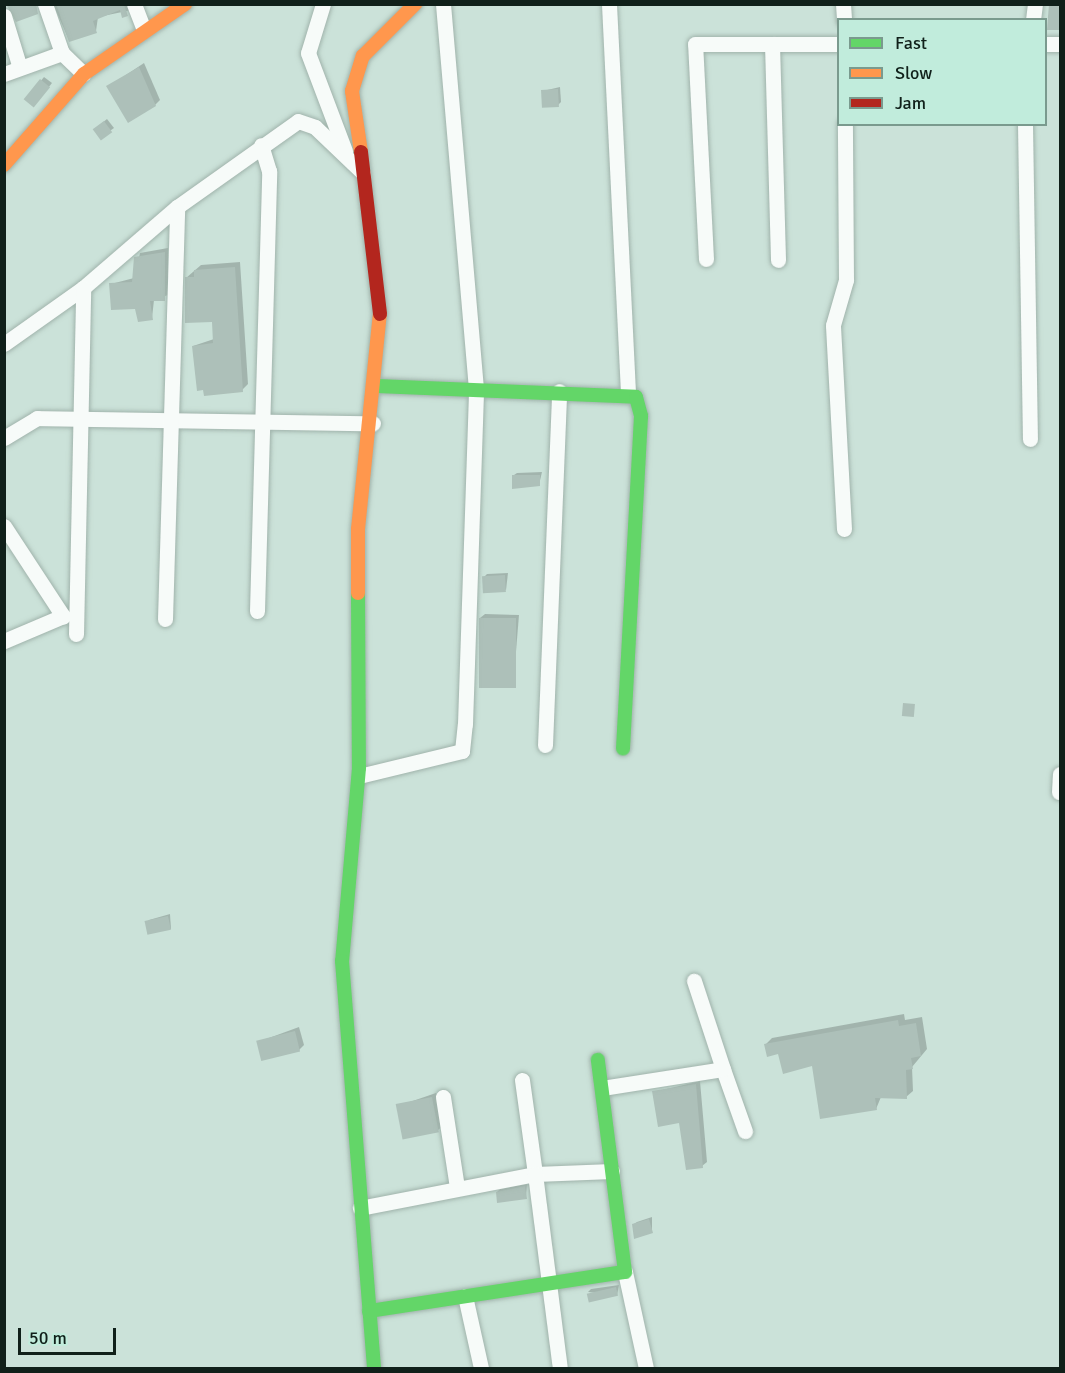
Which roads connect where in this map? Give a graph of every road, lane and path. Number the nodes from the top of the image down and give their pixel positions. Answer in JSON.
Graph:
{"nodes":[{"id":1,"x":45,"y":4,"type":"edge"},
{"id":2,"x":134,"y":4,"type":"edge"},
{"id":3,"x":185,"y":4,"type":"edge"},
{"id":4,"x":323,"y":4,"type":"edge"},
{"id":5,"x":415,"y":4,"type":"edge"},
{"id":6,"x":443,"y":4,"type":"edge"},
{"id":7,"x":609,"y":4,"type":"edge"},
{"id":8,"x":4,"y":16,"type":"edge"},
{"id":9,"x":144,"y":30,"type":"junction"},
{"id":10,"x":772,"y":44,"type":"junction"},
{"id":11,"x":837,"y":44,"type":"edge"},
{"id":12,"x":62,"y":53,"type":"junction"},
{"id":13,"x":20,"y":68,"type":"junction"},
{"id":14,"x":4,"y":74,"type":"edge"},
{"id":15,"x":84,"y":74,"type":"junction"},
{"id":16,"x":845,"y":126,"type":"edge"},
{"id":17,"x":1025,"y":126,"type":"edge"},
{"id":18,"x":261,"y":146,"type":"junction"},
{"id":19,"x":350,"y":160,"type":"junction"},
{"id":20,"x":4,"y":165,"type":"edge"},
{"id":21,"x":363,"y":173,"type":"junction"},
{"id":22,"x":177,"y":207,"type":"junction"},
{"id":23,"x":706,"y":259,"type":"dead end"},
{"id":24,"x":778,"y":260,"type":"dead end"},
{"id":25,"x":83,"y":288,"type":"junction"},
{"id":26,"x":4,"y":344,"type":"edge"},
{"id":27,"x":377,"y":386,"type":"junction"},
{"id":28,"x":476,"y":389,"type":"junction"},
{"id":29,"x":559,"y":391,"type":"junction"},
{"id":30,"x":628,"y":393,"type":"junction"},
{"id":31,"x":81,"y":419,"type":"junction"},
{"id":32,"x":173,"y":420,"type":"junction"},
{"id":33,"x":262,"y":422,"type":"junction"},
{"id":34,"x":373,"y":423,"type":"junction"},
{"id":35,"x":4,"y":438,"type":"edge"},
{"id":36,"x":1030,"y":439,"type":"dead end"},
{"id":37,"x":4,"y":526,"type":"edge"},
{"id":38,"x":843,"y":529,"type":"dead end"},
{"id":39,"x":257,"y":611,"type":"dead end"},
{"id":40,"x":165,"y":619,"type":"dead end"},
{"id":41,"x":76,"y":634,"type":"dead end"},
{"id":42,"x":4,"y":641,"type":"edge"},
{"id":43,"x":545,"y":745,"type":"dead end"},
{"id":44,"x":623,"y":749,"type":"dead end"},
{"id":45,"x":1060,"y":774,"type":"edge"},
{"id":46,"x":358,"y":776,"type":"junction"},
{"id":47,"x":1059,"y":792,"type":"edge"},
{"id":48,"x":694,"y":981,"type":"dead end"},
{"id":49,"x":598,"y":1060,"type":"dead end"},
{"id":50,"x":723,"y":1069,"type":"junction"},
{"id":51,"x":522,"y":1080,"type":"dead end"},
{"id":52,"x":602,"y":1088,"type":"junction"},
{"id":53,"x":443,"y":1097,"type":"dead end"},
{"id":54,"x":746,"y":1131,"type":"dead end"},
{"id":55,"x":612,"y":1171,"type":"junction"},
{"id":56,"x":535,"y":1174,"type":"junction"},
{"id":57,"x":457,"y":1187,"type":"junction"},
{"id":58,"x":360,"y":1209,"type":"junction"},
{"id":59,"x":625,"y":1272,"type":"junction"},
{"id":60,"x":549,"y":1284,"type":"junction"},
{"id":61,"x":465,"y":1296,"type":"junction"},
{"id":62,"x":369,"y":1311,"type":"junction"},
{"id":63,"x":374,"y":1368,"type":"edge"},
{"id":64,"x":481,"y":1368,"type":"edge"},
{"id":65,"x":560,"y":1368,"type":"edge"},
{"id":66,"x":646,"y":1368,"type":"edge"}],
"edges":[{"from":1,"to":12,"type":"street"},
{"from":2,"to":9,"type":"street"},
{"from":3,"to":9,"type":"street"},
{"from":4,"to":19,"type":"street"},
{"from":5,"to":21,"type":"street"},
{"from":6,"to":28,"type":"street"},
{"from":7,"to":30,"type":"street"},
{"from":8,"to":13,"type":"street"},
{"from":9,"to":15,"type":"street"},
{"from":10,"to":11,"type":"street"},
{"from":10,"to":23,"type":"street"},
{"from":10,"to":24,"type":"street"},
{"from":12,"to":13,"type":"street"},
{"from":12,"to":15,"type":"street"},
{"from":13,"to":14,"type":"street"},
{"from":15,"to":20,"type":"street"},
{"from":16,"to":38,"type":"street"},
{"from":17,"to":36,"type":"street"},
{"from":18,"to":19,"type":"street"},
{"from":18,"to":22,"type":"street"},
{"from":18,"to":33,"type":"street"},
{"from":19,"to":21,"type":"street"},
{"from":21,"to":27,"type":"street"},
{"from":22,"to":25,"type":"street"},
{"from":22,"to":32,"type":"street"},
{"from":25,"to":26,"type":"street"},
{"from":25,"to":31,"type":"street"},
{"from":27,"to":28,"type":"street"},
{"from":27,"to":34,"type":"street"},
{"from":28,"to":29,"type":"street"},
{"from":28,"to":46,"type":"street"},
{"from":29,"to":30,"type":"street"},
{"from":29,"to":43,"type":"street"},
{"from":30,"to":44,"type":"street"},
{"from":31,"to":32,"type":"street"},
{"from":31,"to":35,"type":"street"},
{"from":31,"to":41,"type":"street"},
{"from":32,"to":33,"type":"street"},
{"from":32,"to":40,"type":"street"},
{"from":33,"to":34,"type":"street"},
{"from":33,"to":39,"type":"street"},
{"from":34,"to":46,"type":"street"},
{"from":37,"to":42,"type":"street"},
{"from":45,"to":47,"type":"street"},
{"from":46,"to":58,"type":"street"},
{"from":48,"to":50,"type":"street"},
{"from":49,"to":52,"type":"street"},
{"from":50,"to":52,"type":"street"},
{"from":50,"to":54,"type":"street"},
{"from":51,"to":56,"type":"street"},
{"from":52,"to":55,"type":"street"},
{"from":53,"to":57,"type":"street"},
{"from":55,"to":56,"type":"street"},
{"from":55,"to":59,"type":"street"},
{"from":56,"to":57,"type":"street"},
{"from":56,"to":60,"type":"street"},
{"from":57,"to":58,"type":"street"},
{"from":58,"to":62,"type":"street"},
{"from":59,"to":60,"type":"street"},
{"from":59,"to":66,"type":"street"},
{"from":60,"to":61,"type":"street"},
{"from":60,"to":65,"type":"street"},
{"from":61,"to":62,"type":"street"},
{"from":61,"to":64,"type":"street"},
{"from":62,"to":63,"type":"street"}]}
